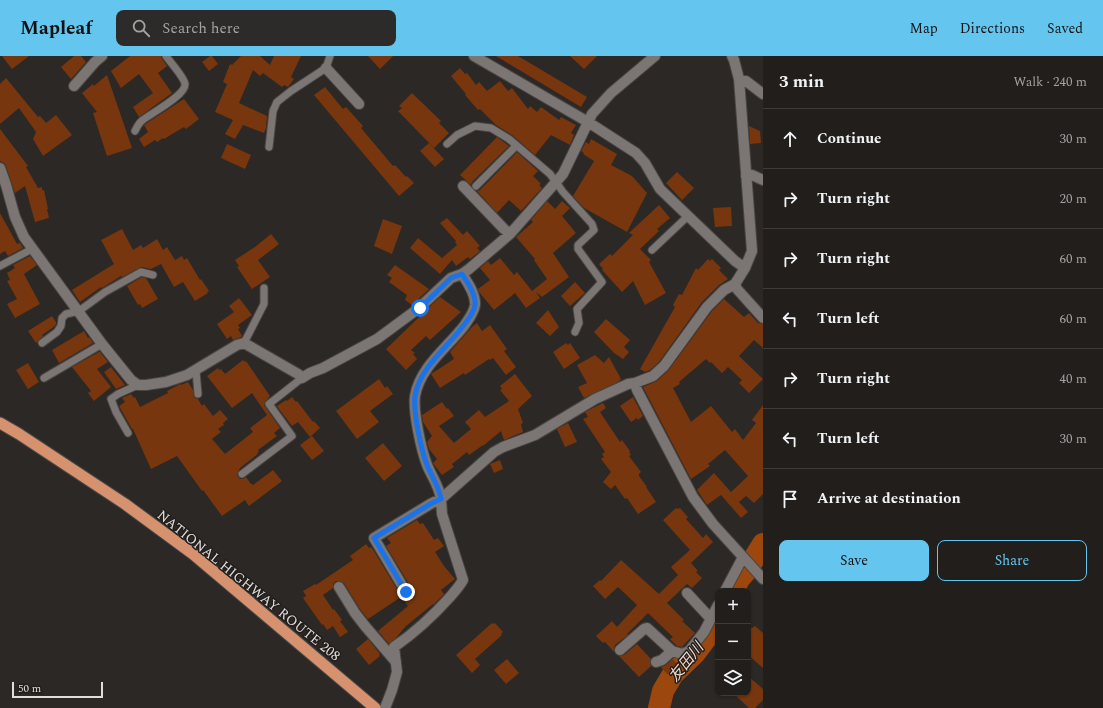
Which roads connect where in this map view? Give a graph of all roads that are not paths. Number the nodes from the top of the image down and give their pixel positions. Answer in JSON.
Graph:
{"nodes":[{"id":1,"x":166,"y":56,"type":"edge"},
{"id":2,"x":330,"y":56,"type":"edge"},
{"id":3,"x":474,"y":56,"type":"edge"},
{"id":4,"x":655,"y":56,"type":"edge"},
{"id":5,"x":732,"y":56,"type":"edge"},
{"id":6,"x":96,"y":58,"type":"edge"},
{"id":7,"x":326,"y":68,"type":"junction"},
{"id":8,"x":739,"y":79,"type":"junction"},
{"id":9,"x":74,"y":86,"type":"dead end"},
{"id":10,"x":763,"y":94,"type":"edge"},
{"id":11,"x":359,"y":104,"type":"dead end"},
{"id":12,"x":588,"y":122,"type":"junction"},
{"id":13,"x":134,"y":131,"type":"dead end"},
{"id":14,"x":447,"y":144,"type":"dead end"},
{"id":15,"x":516,"y":146,"type":"junction"},
{"id":16,"x":269,"y":147,"type":"dead end"},
{"id":17,"x":0,"y":169,"type":"edge"},
{"id":18,"x":746,"y":176,"type":"junction"},
{"id":19,"x":763,"y":180,"type":"edge"},
{"id":20,"x":556,"y":182,"type":"junction"},
{"id":21,"x":463,"y":186,"type":"dead end"},
{"id":22,"x":476,"y":186,"type":"dead end"},
{"id":23,"x":688,"y":216,"type":"junction"},
{"id":24,"x":510,"y":234,"type":"junction"},
{"id":25,"x":32,"y":249,"type":"junction"},
{"id":26,"x":652,"y":250,"type":"dead end"},
{"id":27,"x":0,"y":266,"type":"edge"},
{"id":28,"x":745,"y":268,"type":"junction"},
{"id":29,"x":462,"y":274,"type":"junction"},
{"id":30,"x":153,"y":275,"type":"dead end"},
{"id":31,"x":734,"y":284,"type":"junction"},
{"id":32,"x":264,"y":288,"type":"dead end"},
{"id":33,"x":79,"y":311,"type":"junction"},
{"id":34,"x":763,"y":318,"type":"edge"},
{"id":35,"x":575,"y":332,"type":"dead end"},
{"id":36,"x":42,"y":343,"type":"dead end"},
{"id":37,"x":244,"y":343,"type":"junction"},
{"id":38,"x":102,"y":344,"type":"junction"},
{"id":39,"x":196,"y":371,"type":"junction"},
{"id":40,"x":44,"y":378,"type":"dead end"},
{"id":41,"x":302,"y":378,"type":"junction"},
{"id":42,"x":635,"y":382,"type":"junction"},
{"id":43,"x":138,"y":385,"type":"junction"},
{"id":44,"x":198,"y":394,"type":"dead end"},
{"id":45,"x":0,"y":424,"type":"edge"},
{"id":46,"x":128,"y":433,"type":"dead end"},
{"id":47,"x":242,"y":474,"type":"dead end"},
{"id":48,"x":441,"y":499,"type":"junction"},
{"id":49,"x":745,"y":558,"type":"junction"},
{"id":50,"x":760,"y":576,"type":"edge"},
{"id":51,"x":339,"y":587,"type":"dead end"},
{"id":52,"x":727,"y":588,"type":"edge"},
{"id":53,"x":406,"y":592,"type":"dead end"},
{"id":54,"x":687,"y":593,"type":"dead end"},
{"id":55,"x":715,"y":611,"type":"edge"},
{"id":56,"x":711,"y":619,"type":"junction"},
{"id":57,"x":620,"y":650,"type":"dead end"},
{"id":58,"x":672,"y":651,"type":"junction"},
{"id":59,"x":396,"y":662,"type":"junction"},
{"id":60,"x":656,"y":662,"type":"dead end"},
{"id":61,"x":374,"y":708,"type":"edge"},
{"id":62,"x":385,"y":708,"type":"edge"}],
"edges":[{"from":1,"to":13,"type":"lane"},
{"from":2,"to":7,"type":"lane"},
{"from":3,"to":12,"type":"street"},
{"from":4,"to":12,"type":"street"},
{"from":5,"to":8,"type":"street"},
{"from":6,"to":9,"type":"street"},
{"from":7,"to":11,"type":"street"},
{"from":7,"to":16,"type":"lane"},
{"from":8,"to":10,"type":"street"},
{"from":8,"to":18,"type":"street"},
{"from":12,"to":20,"type":"street"},
{"from":12,"to":23,"type":"street"},
{"from":14,"to":15,"type":"lane"},
{"from":15,"to":20,"type":"lane"},
{"from":15,"to":22,"type":"lane"},
{"from":17,"to":25,"type":"street"},
{"from":18,"to":19,"type":"street"},
{"from":18,"to":28,"type":"street"},
{"from":20,"to":24,"type":"street"},
{"from":20,"to":35,"type":"lane"},
{"from":21,"to":24,"type":"street"},
{"from":23,"to":26,"type":"lane"},
{"from":23,"to":28,"type":"street"},
{"from":24,"to":29,"type":"street"},
{"from":25,"to":27,"type":"lane"},
{"from":25,"to":33,"type":"street"},
{"from":28,"to":31,"type":"street"},
{"from":29,"to":41,"type":"street"},
{"from":29,"to":48,"type":"street"},
{"from":30,"to":33,"type":"lane"},
{"from":31,"to":34,"type":"street"},
{"from":31,"to":42,"type":"street"},
{"from":32,"to":37,"type":"lane"},
{"from":33,"to":36,"type":"lane"},
{"from":33,"to":38,"type":"street"},
{"from":37,"to":39,"type":"street"},
{"from":37,"to":41,"type":"street"},
{"from":38,"to":40,"type":"lane"},
{"from":38,"to":43,"type":"street"},
{"from":39,"to":43,"type":"street"},
{"from":39,"to":44,"type":"lane"},
{"from":41,"to":47,"type":"lane"},
{"from":42,"to":48,"type":"street"},
{"from":42,"to":49,"type":"street"},
{"from":43,"to":46,"type":"lane"},
{"from":45,"to":61,"type":"highway","name":"NATIONAL HIGHWAY ROUTE 208"},
{"from":48,"to":53,"type":"street"},
{"from":48,"to":59,"type":"street"},
{"from":49,"to":50,"type":"street"},
{"from":49,"to":52,"type":"street"},
{"from":51,"to":59,"type":"street"},
{"from":54,"to":56,"type":"street"},
{"from":55,"to":56,"type":"street"},
{"from":56,"to":58,"type":"street"},
{"from":57,"to":58,"type":"street"},
{"from":58,"to":60,"type":"street"},
{"from":59,"to":62,"type":"street"}]}
